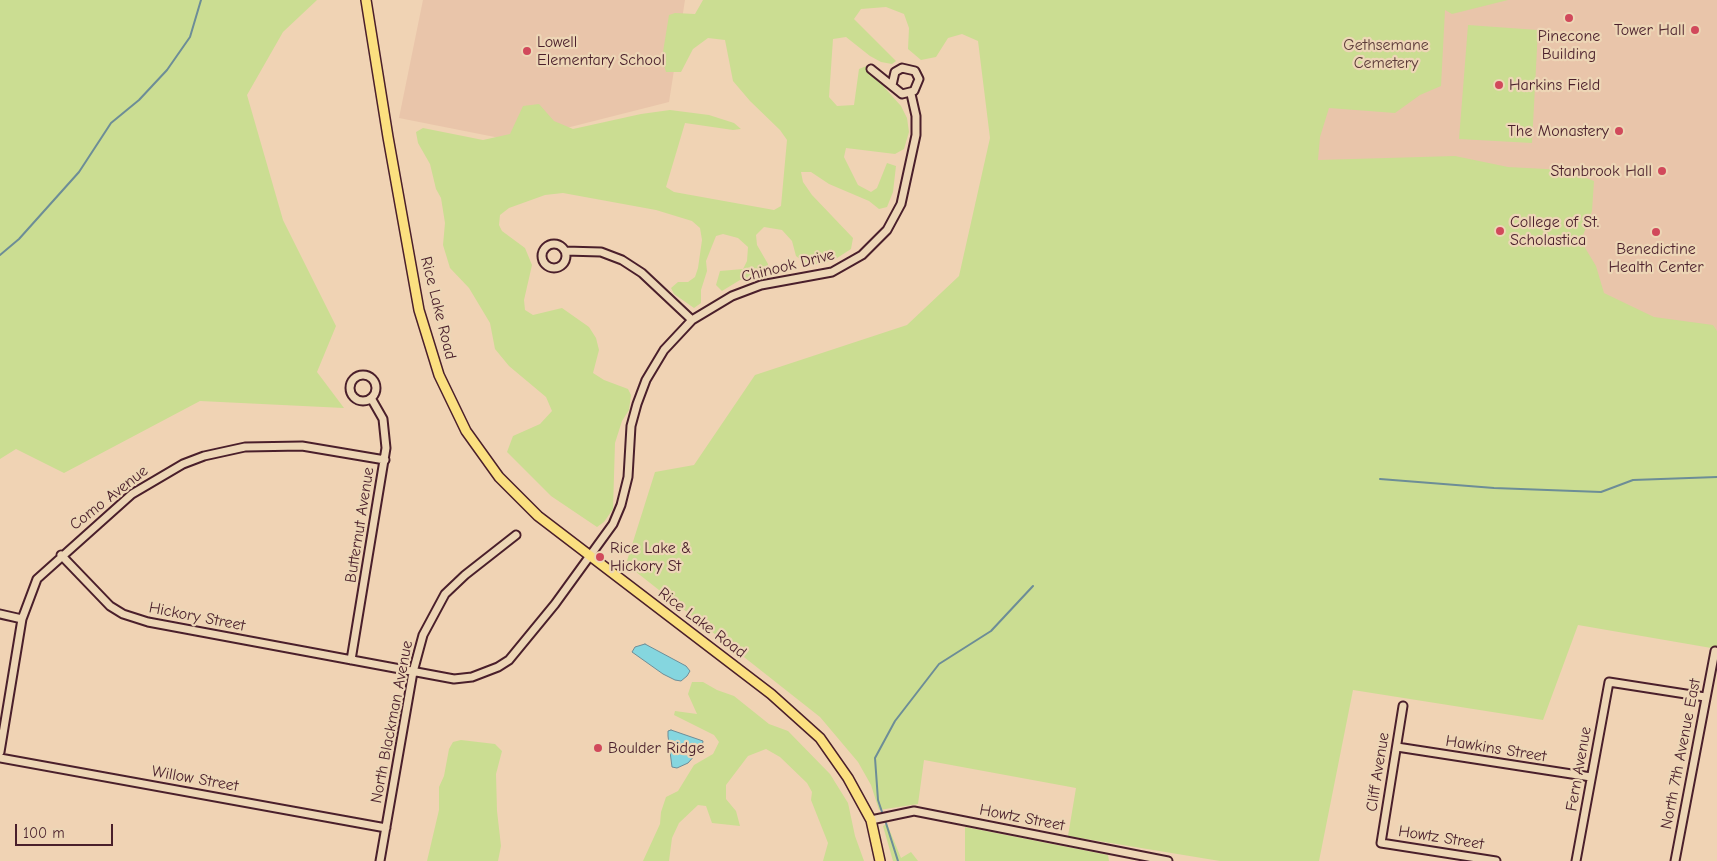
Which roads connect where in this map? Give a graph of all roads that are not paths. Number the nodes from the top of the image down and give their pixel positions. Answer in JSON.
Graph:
{"nodes":[{"id":1,"x":366,"y":0,"type":"edge"},
{"id":2,"x":871,"y":69,"type":"dead end"},
{"id":3,"x":892,"y":85,"type":"junction"},
{"id":4,"x":911,"y":94,"type":"junction"},
{"id":5,"x":565,"y":251,"type":"dead end"},
{"id":6,"x":692,"y":320,"type":"junction"},
{"id":7,"x":371,"y":398,"type":"dead end"},
{"id":8,"x":384,"y":460,"type":"junction"},
{"id":9,"x":516,"y":535,"type":"dead end"},
{"id":10,"x":61,"y":555,"type":"junction"},
{"id":11,"x":590,"y":558,"type":"junction"},
{"id":12,"x":0,"y":614,"type":"edge"},
{"id":13,"x":22,"y":619,"type":"junction"},
{"id":14,"x":1715,"y":651,"type":"dead end"},
{"id":15,"x":351,"y":660,"type":"junction"},
{"id":16,"x":413,"y":672,"type":"junction"},
{"id":17,"x":1705,"y":697,"type":"junction"},
{"id":18,"x":1403,"y":706,"type":"dead end"},
{"id":19,"x":1397,"y":747,"type":"junction"},
{"id":20,"x":0,"y":752,"type":"edge"},
{"id":21,"x":0,"y":758,"type":"edge"},
{"id":22,"x":1591,"y":778,"type":"junction"},
{"id":23,"x":871,"y":820,"type":"junction"},
{"id":24,"x":386,"y":828,"type":"junction"},
{"id":25,"x":1381,"y":843,"type":"joint"},
{"id":26,"x":380,"y":861,"type":"edge"},
{"id":27,"x":880,"y":861,"type":"edge"},
{"id":28,"x":1168,"y":861,"type":"edge"},
{"id":29,"x":1496,"y":861,"type":"edge"},
{"id":30,"x":1576,"y":861,"type":"edge"},
{"id":31,"x":1674,"y":861,"type":"edge"}],
"edges":[{"from":1,"to":11,"type":"main road","name":"Rice Lake Road"},
{"from":2,"to":3,"type":"street"},
{"from":3,"to":4,"type":"street"},
{"from":3,"to":4,"type":"street","name":"Chinook Drive"},
{"from":4,"to":6,"type":"street","name":"Chinook Drive"},
{"from":5,"to":6,"type":"street"},
{"from":6,"to":11,"type":"street","name":"Chinook Drive"},
{"from":7,"to":8,"type":"street","name":"Butternut Avenue"},
{"from":8,"to":10,"type":"street","name":"Como Avenue"},
{"from":8,"to":15,"type":"street","name":"Butternut Avenue"},
{"from":9,"to":16,"type":"street","name":"North Blackman Avenue"},
{"from":10,"to":13,"type":"street","name":"Como Avenue"},
{"from":10,"to":15,"type":"street","name":"Hickory Street"},
{"from":11,"to":16,"type":"street"},
{"from":11,"to":23,"type":"main road","name":"Rice Lake Road"},
{"from":12,"to":13,"type":"street"},
{"from":13,"to":20,"type":"street","name":"Como Avenue"},
{"from":14,"to":17,"type":"street","name":"North 7th Avenue East"},
{"from":15,"to":16,"type":"street","name":"Hickory Street"},
{"from":16,"to":24,"type":"street","name":"North Blackman Avenue"},
{"from":17,"to":22,"type":"street","name":"Fern Avenue"},
{"from":17,"to":31,"type":"street","name":"North 7th Avenue East"},
{"from":18,"to":19,"type":"street","name":"Cliff Avenue"},
{"from":19,"to":22,"type":"street","name":"Hawkins Street"},
{"from":19,"to":25,"type":"street","name":"Cliff Avenue"},
{"from":21,"to":24,"type":"street","name":"Willow Street"},
{"from":22,"to":30,"type":"street","name":"Fern Avenue"},
{"from":23,"to":27,"type":"main road","name":"Rice Lake Road"},
{"from":23,"to":28,"type":"street","name":"Howtz Street"},
{"from":24,"to":26,"type":"street","name":"North Blackman Avenue"},
{"from":25,"to":29,"type":"street","name":"Howtz Street"}]}
